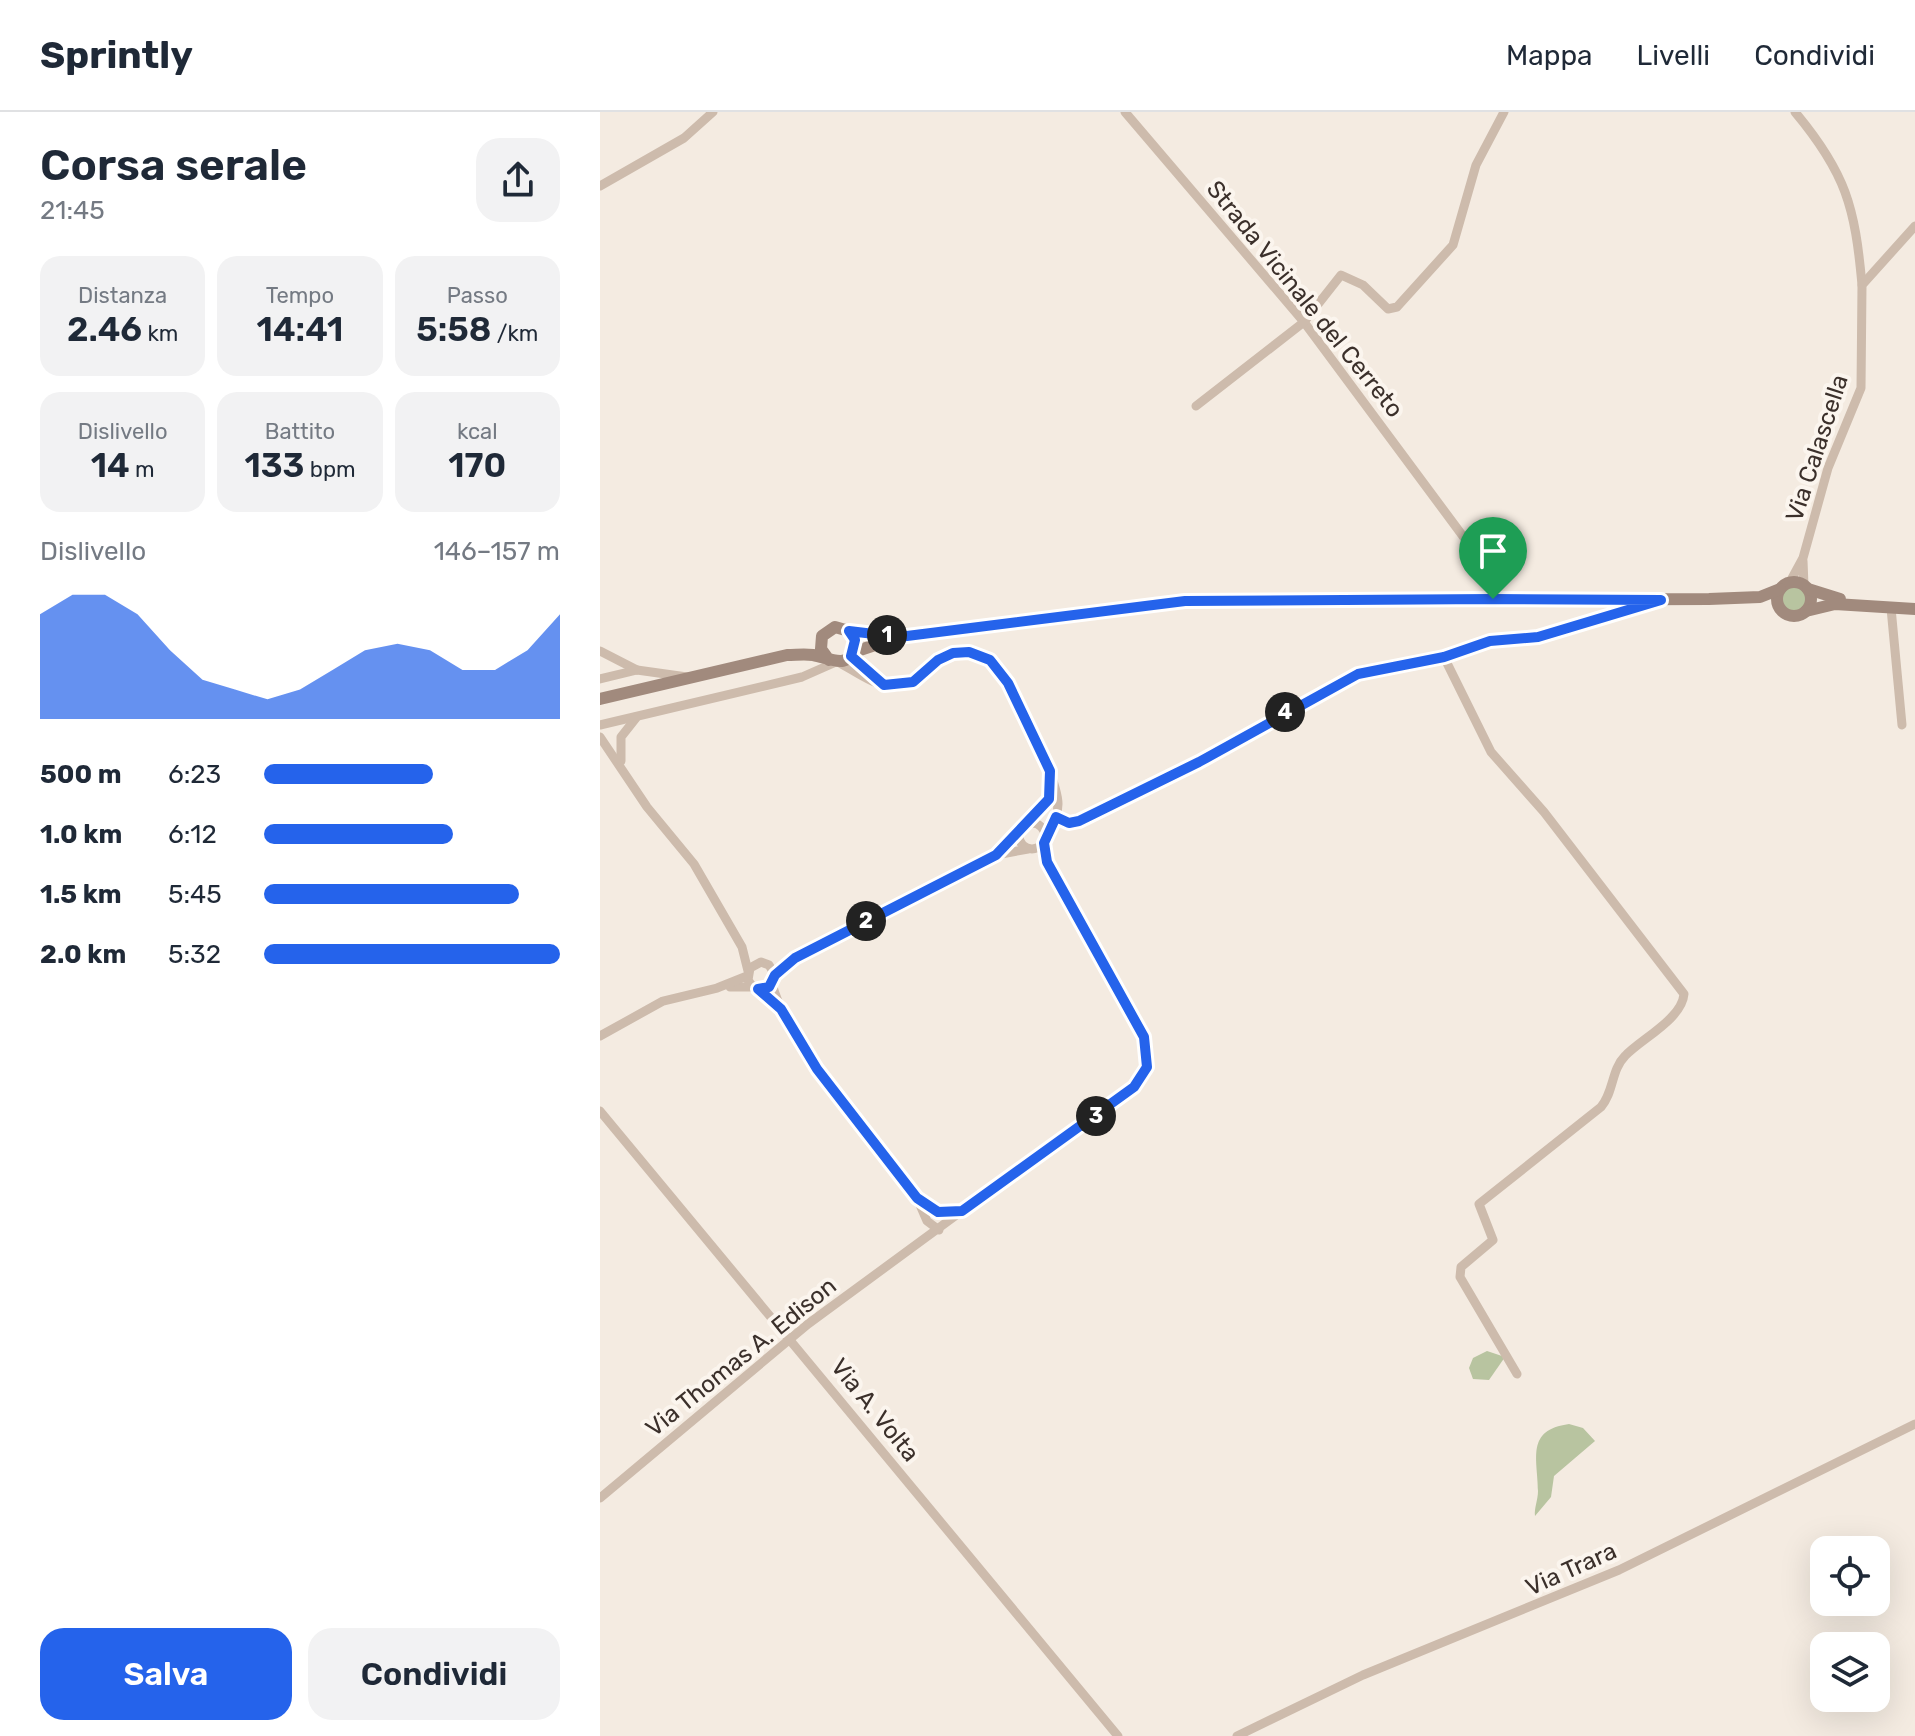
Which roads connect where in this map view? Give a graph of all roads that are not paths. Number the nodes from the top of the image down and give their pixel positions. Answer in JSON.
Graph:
{"nodes":[{"id":1,"x":713,"y":112,"type":"edge"},
{"id":2,"x":1125,"y":112,"type":"edge"},
{"id":3,"x":1504,"y":112,"type":"edge"},
{"id":4,"x":1795,"y":112,"type":"edge"},
{"id":5,"x":600,"y":186,"type":"edge"},
{"id":6,"x":1915,"y":226,"type":"edge"},
{"id":7,"x":1862,"y":285,"type":"junction"},
{"id":8,"x":1304,"y":322,"type":"junction"},
{"id":9,"x":1196,"y":406,"type":"dead end"},
{"id":10,"x":1803,"y":558,"type":"junction"},
{"id":11,"x":1785,"y":585,"type":"junction"},
{"id":12,"x":1806,"y":587,"type":"junction"},
{"id":13,"x":1748,"y":598,"type":"junction"},
{"id":14,"x":1493,"y":599,"type":"junction"},
{"id":15,"x":1661,"y":600,"type":"junction"},
{"id":16,"x":1915,"y":602,"type":"edge"},
{"id":17,"x":1779,"y":608,"type":"junction"},
{"id":18,"x":1891,"y":608,"type":"junction"},
{"id":19,"x":1915,"y":609,"type":"edge"},
{"id":20,"x":1806,"y":611,"type":"junction"},
{"id":21,"x":849,"y":631,"type":"junction"},
{"id":22,"x":822,"y":636,"type":"junction"},
{"id":23,"x":899,"y":637,"type":"junction"},
{"id":24,"x":600,"y":651,"type":"edge"},
{"id":25,"x":853,"y":654,"type":"junction"},
{"id":26,"x":787,"y":655,"type":"junction"},
{"id":27,"x":1444,"y":657,"type":"junction"},
{"id":28,"x":834,"y":662,"type":"junction"},
{"id":29,"x":637,"y":670,"type":"junction"},
{"id":30,"x":703,"y":676,"type":"junction"},
{"id":31,"x":600,"y":679,"type":"edge"},
{"id":32,"x":879,"y":684,"type":"junction"},
{"id":33,"x":600,"y":699,"type":"edge"},
{"id":34,"x":638,"y":716,"type":"junction"},
{"id":35,"x":600,"y":725,"type":"edge"},
{"id":36,"x":1902,"y":725,"type":"dead end"},
{"id":37,"x":600,"y":737,"type":"edge"},
{"id":38,"x":1050,"y":771,"type":"junction"},
{"id":39,"x":625,"y":772,"type":"junction"},
{"id":40,"x":1056,"y":817,"type":"junction"},
{"id":41,"x":1027,"y":824,"type":"junction"},
{"id":42,"x":1019,"y":834,"type":"junction"},
{"id":43,"x":1044,"y":840,"type":"junction"},
{"id":44,"x":1029,"y":849,"type":"junction"},
{"id":45,"x":996,"y":855,"type":"junction"},
{"id":46,"x":1049,"y":868,"type":"junction"},
{"id":47,"x":742,"y":947,"type":"junction"},
{"id":48,"x":795,"y":958,"type":"junction"},
{"id":49,"x":765,"y":963,"type":"junction"},
{"id":50,"x":748,"y":974,"type":"junction"},
{"id":51,"x":774,"y":980,"type":"junction"},
{"id":52,"x":717,"y":988,"type":"junction"},
{"id":53,"x":756,"y":988,"type":"junction"},
{"id":54,"x":781,"y":1009,"type":"junction"},
{"id":55,"x":600,"y":1036,"type":"edge"},
{"id":56,"x":600,"y":1111,"type":"edge"},
{"id":57,"x":969,"y":1207,"type":"junction"},
{"id":58,"x":927,"y":1212,"type":"junction"},
{"id":59,"x":939,"y":1230,"type":"junction"},
{"id":60,"x":909,"y":1252,"type":"junction"},
{"id":61,"x":790,"y":1339,"type":"junction"},
{"id":62,"x":1517,"y":1374,"type":"dead end"},
{"id":63,"x":1915,"y":1424,"type":"edge"},
{"id":64,"x":600,"y":1498,"type":"edge"},
{"id":65,"x":1118,"y":1736,"type":"edge"},
{"id":66,"x":1237,"y":1736,"type":"edge"}],
"edges":[{"from":1,"to":5,"type":"street"},
{"from":2,"to":8,"type":"street","name":"Strada Vicinale del Cerreto"},
{"from":3,"to":8,"type":"street"},
{"from":4,"to":7,"type":"street","name":"Via Calascella"},
{"from":6,"to":7,"type":"street"},
{"from":7,"to":10,"type":"street","name":"Via Calascella"},
{"from":8,"to":9,"type":"street"},
{"from":8,"to":14,"type":"street","name":"Strada Vicinale del Cerreto"},
{"from":10,"to":11,"type":"street","name":"Via Calascella"},
{"from":10,"to":12,"type":"street","name":"Via Calascella"},
{"from":11,"to":12,"type":"main road"},
{"from":11,"to":13,"type":"main road"},
{"from":11,"to":17,"type":"main road"},
{"from":12,"to":16,"type":"main road"},
{"from":12,"to":20,"type":"main road"},
{"from":13,"to":15,"type":"main road"},
{"from":13,"to":17,"type":"main road"},
{"from":14,"to":15,"type":"main road"},
{"from":14,"to":23,"type":"main road"},
{"from":15,"to":27,"type":"street"},
{"from":17,"to":20,"type":"main road"},
{"from":18,"to":19,"type":"main road"},
{"from":18,"to":20,"type":"main road"},
{"from":18,"to":36,"type":"street"},
{"from":21,"to":22,"type":"main road"},
{"from":21,"to":23,"type":"main road"},
{"from":21,"to":25,"type":"main road"},
{"from":22,"to":26,"type":"main road"},
{"from":22,"to":28,"type":"main road"},
{"from":23,"to":25,"type":"main road"},
{"from":24,"to":29,"type":"street"},
{"from":25,"to":28,"type":"main road"},
{"from":25,"to":32,"type":"street"},
{"from":26,"to":28,"type":"main road"},
{"from":26,"to":30,"type":"main road"},
{"from":27,"to":40,"type":"street"},
{"from":27,"to":62,"type":"street"},
{"from":28,"to":32,"type":"street"},
{"from":28,"to":34,"type":"street"},
{"from":29,"to":30,"type":"street"},
{"from":29,"to":31,"type":"street"},
{"from":30,"to":33,"type":"main road"},
{"from":32,"to":38,"type":"street"},
{"from":34,"to":35,"type":"street"},
{"from":34,"to":39,"type":"street"},
{"from":37,"to":39,"type":"street"},
{"from":38,"to":40,"type":"street"},
{"from":38,"to":41,"type":"street"},
{"from":39,"to":47,"type":"street"},
{"from":40,"to":43,"type":"street"},
{"from":41,"to":42,"type":"street"},
{"from":41,"to":43,"type":"street"},
{"from":42,"to":44,"type":"street"},
{"from":42,"to":45,"type":"street"},
{"from":43,"to":44,"type":"street"},
{"from":43,"to":46,"type":"street"},
{"from":44,"to":45,"type":"street"},
{"from":44,"to":46,"type":"street"},
{"from":45,"to":48,"type":"street"},
{"from":46,"to":57,"type":"street","name":"Via Thomas A. Edison"},
{"from":47,"to":49,"type":"street"},
{"from":47,"to":50,"type":"street"},
{"from":48,"to":49,"type":"street"},
{"from":48,"to":51,"type":"street"},
{"from":49,"to":50,"type":"street"},
{"from":49,"to":51,"type":"street"},
{"from":50,"to":52,"type":"street"},
{"from":50,"to":53,"type":"street"},
{"from":51,"to":53,"type":"street"},
{"from":51,"to":54,"type":"street"},
{"from":52,"to":53,"type":"street"},
{"from":52,"to":55,"type":"street"},
{"from":53,"to":54,"type":"street"},
{"from":54,"to":58,"type":"street"},
{"from":56,"to":61,"type":"street","name":"Via A. Volta"},
{"from":57,"to":58,"type":"street"},
{"from":57,"to":59,"type":"street","name":"Via Thomas A. Edison"},
{"from":58,"to":59,"type":"street"},
{"from":58,"to":60,"type":"street"},
{"from":59,"to":60,"type":"street","name":"Via Thomas A. Edison"},
{"from":60,"to":61,"type":"street","name":"Via Thomas A. Edison"},
{"from":61,"to":64,"type":"street","name":"Via Thomas A. Edison"},
{"from":61,"to":65,"type":"street","name":"Via A. Volta"},
{"from":63,"to":66,"type":"street","name":"Via Trara"}]}
